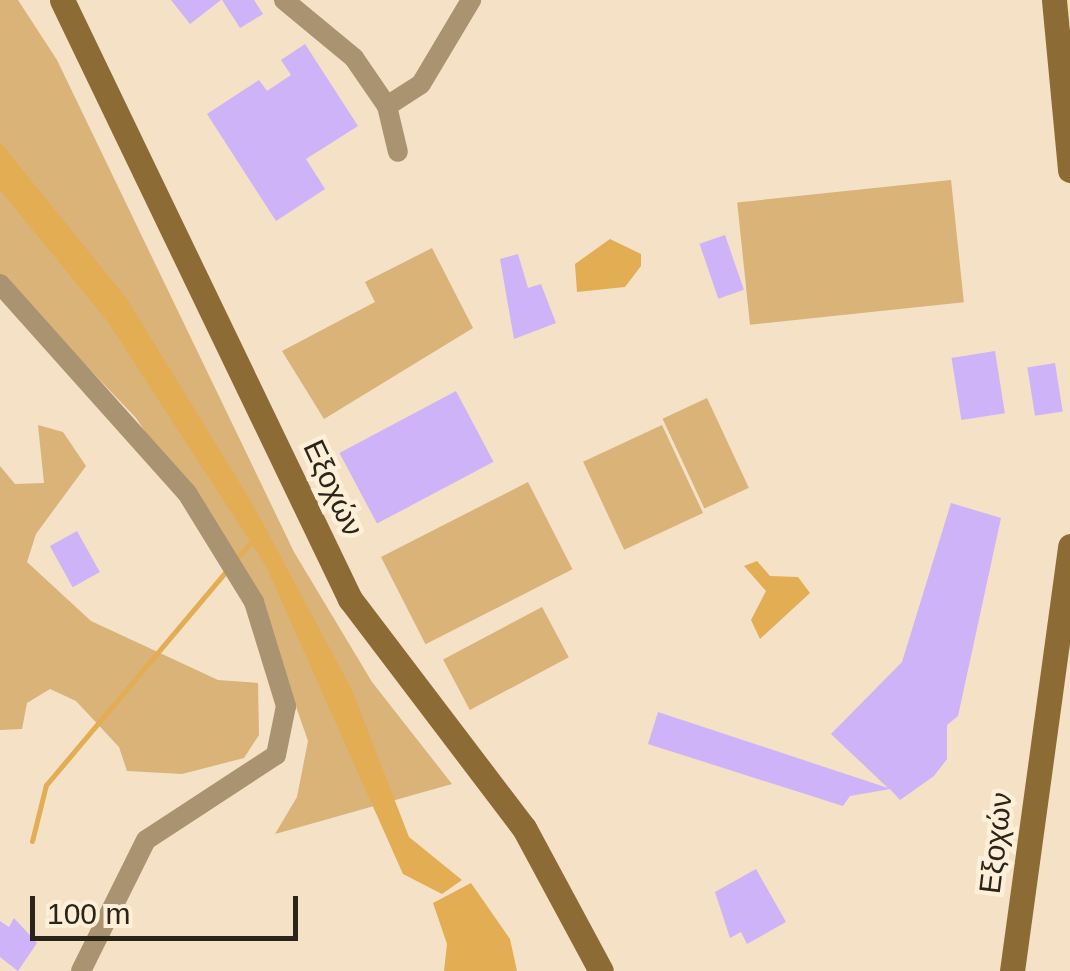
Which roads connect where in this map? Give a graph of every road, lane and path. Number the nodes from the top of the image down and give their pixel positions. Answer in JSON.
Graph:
{"nodes":[{"id":1,"x":62,"y":0,"type":"edge"},
{"id":2,"x":284,"y":0,"type":"edge"},
{"id":3,"x":471,"y":0,"type":"edge"},
{"id":4,"x":1054,"y":0,"type":"edge"},
{"id":5,"x":387,"y":106,"type":"junction"},
{"id":6,"x":398,"y":152,"type":"dead end"},
{"id":7,"x":1070,"y":170,"type":"edge"},
{"id":8,"x":0,"y":284,"type":"edge"},
{"id":9,"x":1070,"y":546,"type":"edge"},
{"id":10,"x":580,"y":927,"type":"junction"},
{"id":11,"x":81,"y":971,"type":"edge"},
{"id":12,"x":584,"y":971,"type":"edge"},
{"id":13,"x":601,"y":971,"type":"edge"},
{"id":14,"x":1012,"y":971,"type":"edge"}],
"edges":[{"from":1,"to":10,"type":"main road","name":"Εξοχών"},
{"from":2,"to":5,"type":"street"},
{"from":3,"to":5,"type":"street"},
{"from":4,"to":7,"type":"main road"},
{"from":5,"to":6,"type":"street"},
{"from":8,"to":11,"type":"street"},
{"from":9,"to":14,"type":"main road","name":"Εξοχών"},
{"from":10,"to":12,"type":"street"},
{"from":10,"to":13,"type":"main road","name":"Εξοχών"}]}
